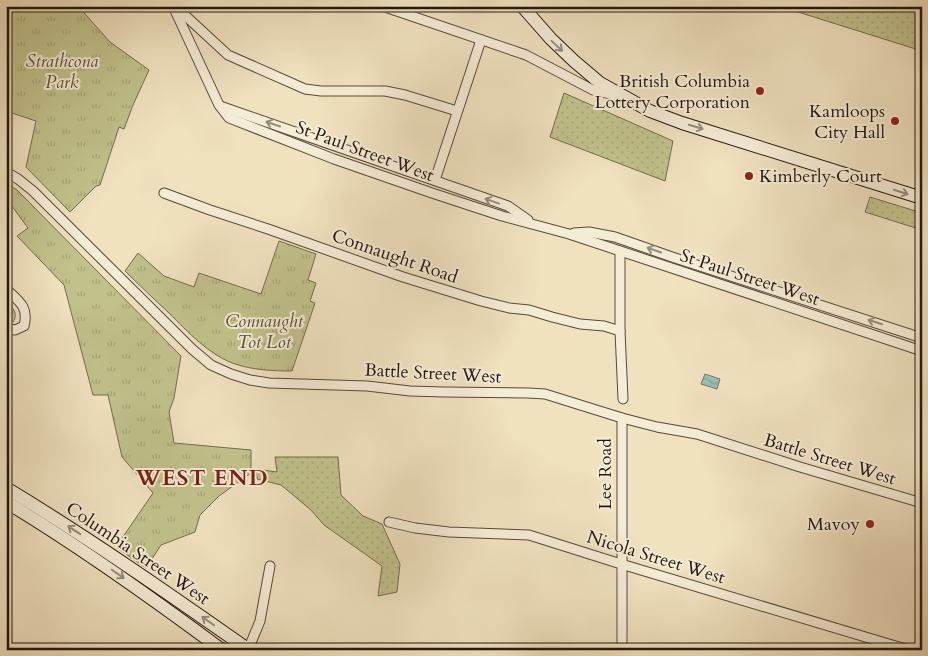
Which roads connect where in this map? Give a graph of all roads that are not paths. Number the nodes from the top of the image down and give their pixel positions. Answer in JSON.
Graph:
{"nodes":[{"id":1,"x":174,"y":6,"type":"edge"},
{"id":2,"x":382,"y":6,"type":"edge"},
{"id":3,"x":523,"y":7,"type":"edge"},
{"id":4,"x":481,"y":40,"type":"junction"},
{"id":5,"x":626,"y":98,"type":"junction"},
{"id":6,"x":219,"y":105,"type":"junction"},
{"id":7,"x":457,"y":111,"type":"junction"},
{"id":8,"x":6,"y":172,"type":"edge"},
{"id":9,"x":434,"y":180,"type":"junction"},
{"id":10,"x":164,"y":193,"type":"dead end"},
{"id":11,"x":922,"y":198,"type":"edge"},
{"id":12,"x":535,"y":224,"type":"junction"},
{"id":13,"x":569,"y":234,"type":"junction"},
{"id":14,"x":620,"y":251,"type":"junction"},
{"id":15,"x":6,"y":289,"type":"edge"},
{"id":16,"x":6,"y":329,"type":"edge"},
{"id":17,"x":620,"y":331,"type":"junction"},
{"id":18,"x":922,"y":338,"type":"edge"},
{"id":19,"x":922,"y":351,"type":"edge"},
{"id":20,"x":623,"y":399,"type":"dead end"},
{"id":21,"x":622,"y":418,"type":"junction"},
{"id":22,"x":6,"y":488,"type":"edge"},
{"id":23,"x":6,"y":502,"type":"edge"},
{"id":24,"x":922,"y":503,"type":"edge"},
{"id":25,"x":389,"y":522,"type":"dead end"},
{"id":26,"x":622,"y":564,"type":"junction"},
{"id":27,"x":270,"y":566,"type":"dead end"},
{"id":28,"x":222,"y":650,"type":"edge"},
{"id":29,"x":248,"y":650,"type":"edge"},
{"id":30,"x":622,"y":650,"type":"edge"},
{"id":31,"x":909,"y":650,"type":"edge"}],
"edges":[{"from":1,"to":6,"type":"street","name":"St Paul Street West"},
{"from":1,"to":7,"type":"street"},
{"from":2,"to":4,"type":"street"},
{"from":3,"to":5,"type":"main road","one_way":true},
{"from":4,"to":5,"type":"street"},
{"from":4,"to":7,"type":"street"},
{"from":5,"to":11,"type":"main road","one_way":true},
{"from":9,"to":6,"type":"street","name":"St Paul Street West","one_way":true},
{"from":6,"to":12,"type":"street","name":"St Paul Street West"},
{"from":7,"to":9,"type":"street"},
{"from":8,"to":21,"type":"street","name":"Battle Street West"},
{"from":12,"to":9,"type":"street","name":"St Paul Street West","one_way":true},
{"from":10,"to":17,"type":"street","name":"Connaught Road"},
{"from":12,"to":13,"type":"street","name":"St Paul Street West"},
{"from":13,"to":14,"type":"street","name":"St Paul Street West"},
{"from":18,"to":13,"type":"street","name":"St Paul Street West","one_way":true},
{"from":14,"to":17,"type":"street"},
{"from":14,"to":19,"type":"street","name":"St Paul Street West"},
{"from":15,"to":16,"type":"street"},
{"from":17,"to":20,"type":"street"},
{"from":21,"to":24,"type":"street","name":"Battle Street West"},
{"from":21,"to":26,"type":"street","name":"Lee Road"},
{"from":29,"to":22,"type":"main road","name":"Columbia Street West","one_way":true},
{"from":23,"to":28,"type":"main road","name":"Columbia Street West","one_way":true},
{"from":25,"to":26,"type":"street","name":"Nicola Street West"},
{"from":26,"to":30,"type":"street","name":"Lee Road"},
{"from":26,"to":31,"type":"street","name":"Nicola Street West"},
{"from":27,"to":29,"type":"street"}]}
